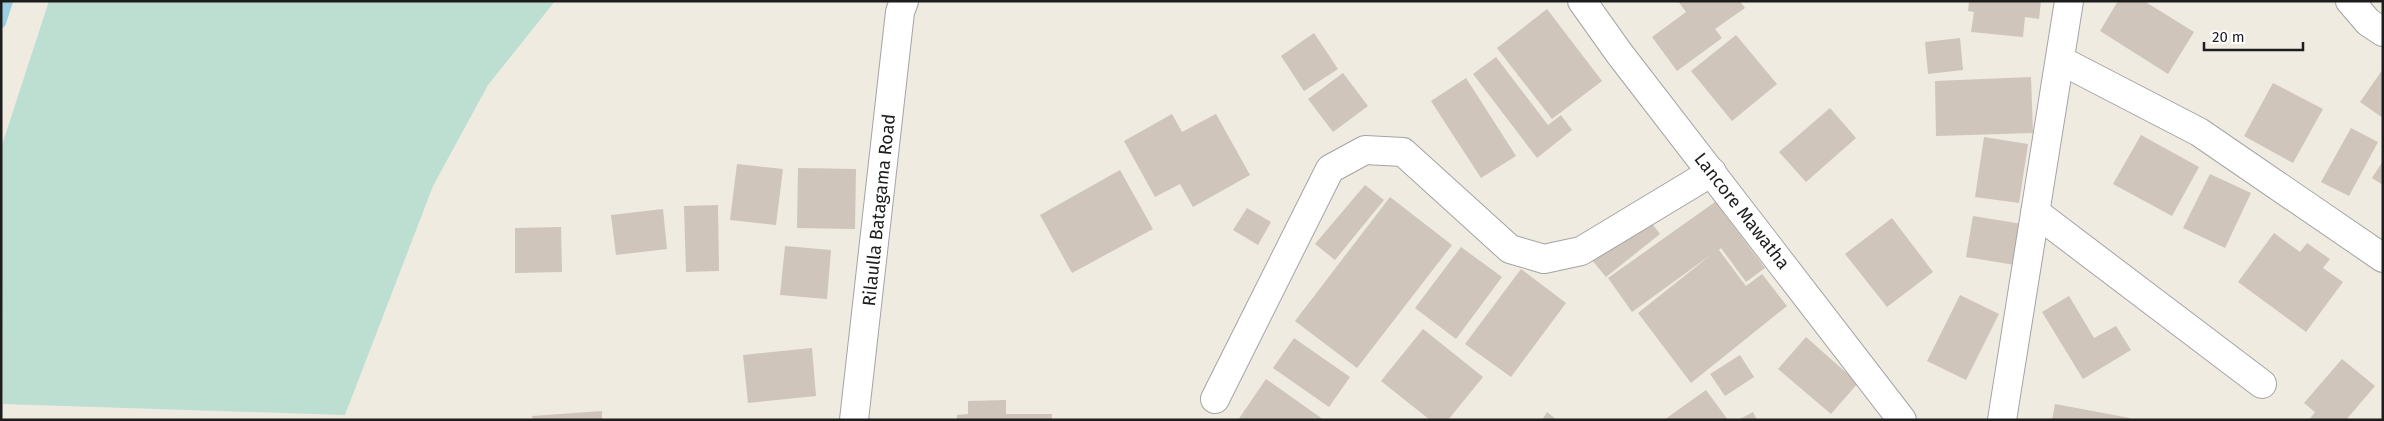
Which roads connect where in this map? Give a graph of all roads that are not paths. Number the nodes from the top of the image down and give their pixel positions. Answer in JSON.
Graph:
{"nodes":[{"id":1,"x":1582,"y":1,"type":"edge"},
{"id":2,"x":2069,"y":1,"type":"edge"},
{"id":3,"x":2350,"y":1,"type":"edge"},
{"id":4,"x":899,"y":5,"type":"edge"},
{"id":5,"x":2383,"y":32,"type":"edge"},
{"id":6,"x":2060,"y":60,"type":"junction"},
{"id":7,"x":1712,"y":172,"type":"junction"},
{"id":8,"x":2035,"y":212,"type":"junction"},
{"id":9,"x":2383,"y":258,"type":"edge"},
{"id":10,"x":2262,"y":384,"type":"dead end"},
{"id":11,"x":1215,"y":399,"type":"dead end"},
{"id":12,"x":854,"y":420,"type":"edge"},
{"id":13,"x":1902,"y":420,"type":"edge"},
{"id":14,"x":2002,"y":420,"type":"edge"}],
"edges":[{"from":1,"to":7,"type":"street","name":"Lancore Mawatha"},
{"from":2,"to":6,"type":"street"},
{"from":3,"to":5,"type":"street"},
{"from":4,"to":12,"type":"street","name":"Rilaulla Batagama Road"},
{"from":6,"to":8,"type":"street"},
{"from":6,"to":9,"type":"street"},
{"from":7,"to":11,"type":"street"},
{"from":7,"to":13,"type":"street","name":"Lancore Mawatha"},
{"from":8,"to":10,"type":"street"},
{"from":8,"to":14,"type":"street"}]}
